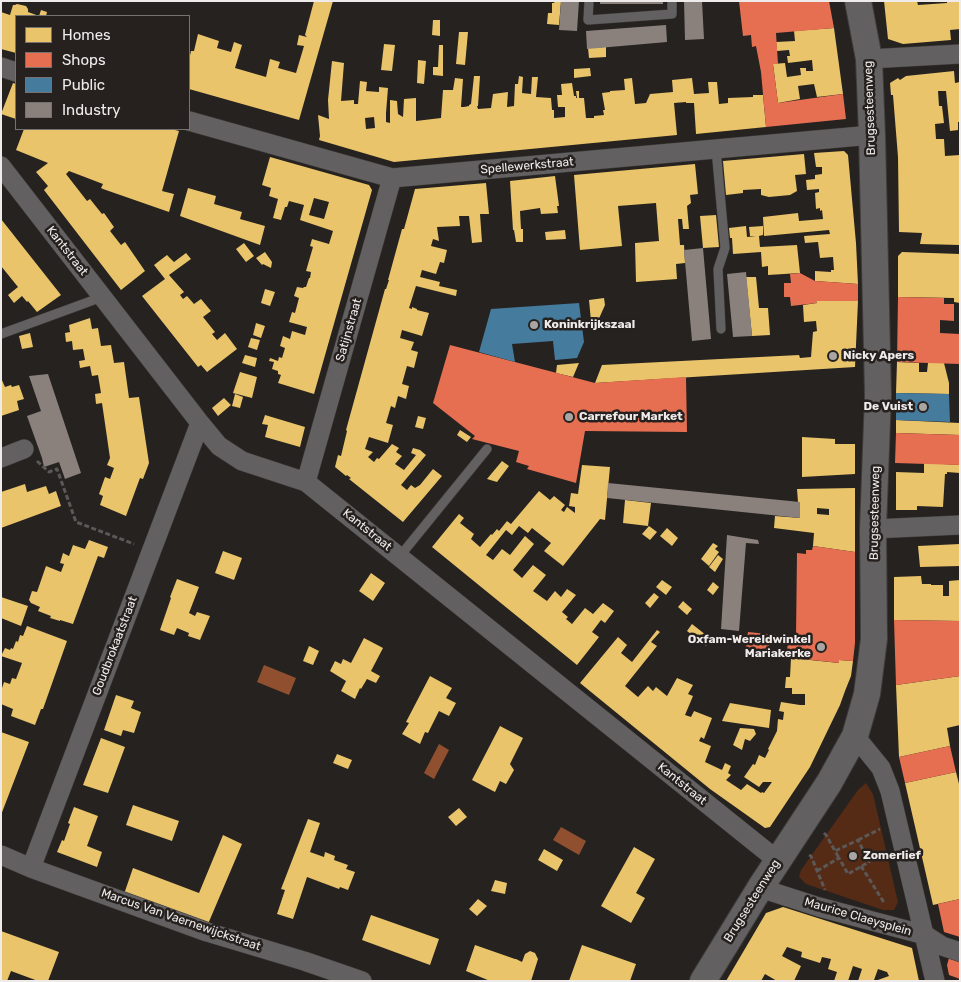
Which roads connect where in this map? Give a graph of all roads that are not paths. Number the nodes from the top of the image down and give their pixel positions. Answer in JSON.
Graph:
{"nodes":[{"id":1,"x":589,"y":1,"type":"edge"},
{"id":2,"x":672,"y":1,"type":"edge"},
{"id":3,"x":858,"y":1,"type":"edge"},
{"id":4,"x":960,"y":54,"type":"edge"},
{"id":5,"x":869,"y":59,"type":"junction"},
{"id":6,"x":1,"y":67,"type":"edge"},
{"id":7,"x":15,"y":72,"type":"edge"},
{"id":8,"x":190,"y":121,"type":"edge"},
{"id":9,"x":872,"y":135,"type":"junction"},
{"id":10,"x":716,"y":149,"type":"junction"},
{"id":11,"x":1,"y":166,"type":"edge"},
{"id":12,"x":392,"y":178,"type":"junction"},
{"id":13,"x":102,"y":297,"type":"junction"},
{"id":14,"x":721,"y":329,"type":"dead end"},
{"id":15,"x":1,"y":334,"type":"edge"},
{"id":16,"x":200,"y":423,"type":"junction"},
{"id":17,"x":24,"y":449,"type":"road end"},
{"id":18,"x":487,"y":449,"type":"dead end"},
{"id":19,"x":1,"y":458,"type":"edge"},
{"id":20,"x":306,"y":482,"type":"junction"},
{"id":21,"x":960,"y":525,"type":"edge"},
{"id":22,"x":873,"y":528,"type":"junction"},
{"id":23,"x":400,"y":556,"type":"junction"},
{"id":24,"x":855,"y":736,"type":"junction"},
{"id":25,"x":783,"y":851,"type":"junction"},
{"id":26,"x":1,"y":855,"type":"edge"},
{"id":27,"x":31,"y":868,"type":"junction"},
{"id":28,"x":760,"y":888,"type":"junction"},
{"id":29,"x":925,"y":935,"type":"junction"},
{"id":30,"x":960,"y":952,"type":"edge"},
{"id":31,"x":362,"y":981,"type":"edge"},
{"id":32,"x":704,"y":981,"type":"edge"},
{"id":33,"x":935,"y":981,"type":"edge"}],
"edges":[{"from":1,"to":2,"type":"lane"},
{"from":3,"to":5,"type":"street","name":"Brugsesteenweg"},
{"from":4,"to":5,"type":"street"},
{"from":5,"to":9,"type":"street","name":"Brugsesteenweg"},
{"from":6,"to":7,"type":"street"},
{"from":8,"to":12,"type":"street","name":"Spellewerkstraat"},
{"from":9,"to":10,"type":"street","name":"Spellewerkstraat"},
{"from":9,"to":22,"type":"street","name":"Brugsesteenweg"},
{"from":10,"to":12,"type":"street","name":"Spellewerkstraat"},
{"from":10,"to":14,"type":"lane"},
{"from":11,"to":13,"type":"street","name":"Kantstraat"},
{"from":12,"to":20,"type":"street","name":"Satijnstraat"},
{"from":13,"to":15,"type":"lane"},
{"from":13,"to":16,"type":"street","name":"Kantstraat"},
{"from":16,"to":20,"type":"street","name":"Kantstraat"},
{"from":16,"to":27,"type":"street","name":"Goudbrokaatstraat"},
{"from":17,"to":19,"type":"street"},
{"from":18,"to":23,"type":"lane"},
{"from":20,"to":23,"type":"street","name":"Kantstraat"},
{"from":21,"to":22,"type":"street"},
{"from":22,"to":24,"type":"street","name":"Brugsesteenweg"},
{"from":23,"to":25,"type":"street","name":"Kantstraat"},
{"from":24,"to":25,"type":"street","name":"Brugsesteenweg"},
{"from":24,"to":29,"type":"street","name":"Maurice Claeysplein"},
{"from":25,"to":28,"type":"street","name":"Brugsesteenweg"},
{"from":26,"to":27,"type":"street","name":"Marcus Van Vaernewijckstraat"},
{"from":27,"to":31,"type":"street","name":"Marcus Van Vaernewijckstraat"},
{"from":28,"to":29,"type":"street","name":"Maurice Claeysplein"},
{"from":28,"to":32,"type":"street","name":"Brugsesteenweg"},
{"from":29,"to":30,"type":"street"},
{"from":29,"to":33,"type":"street"}]}
